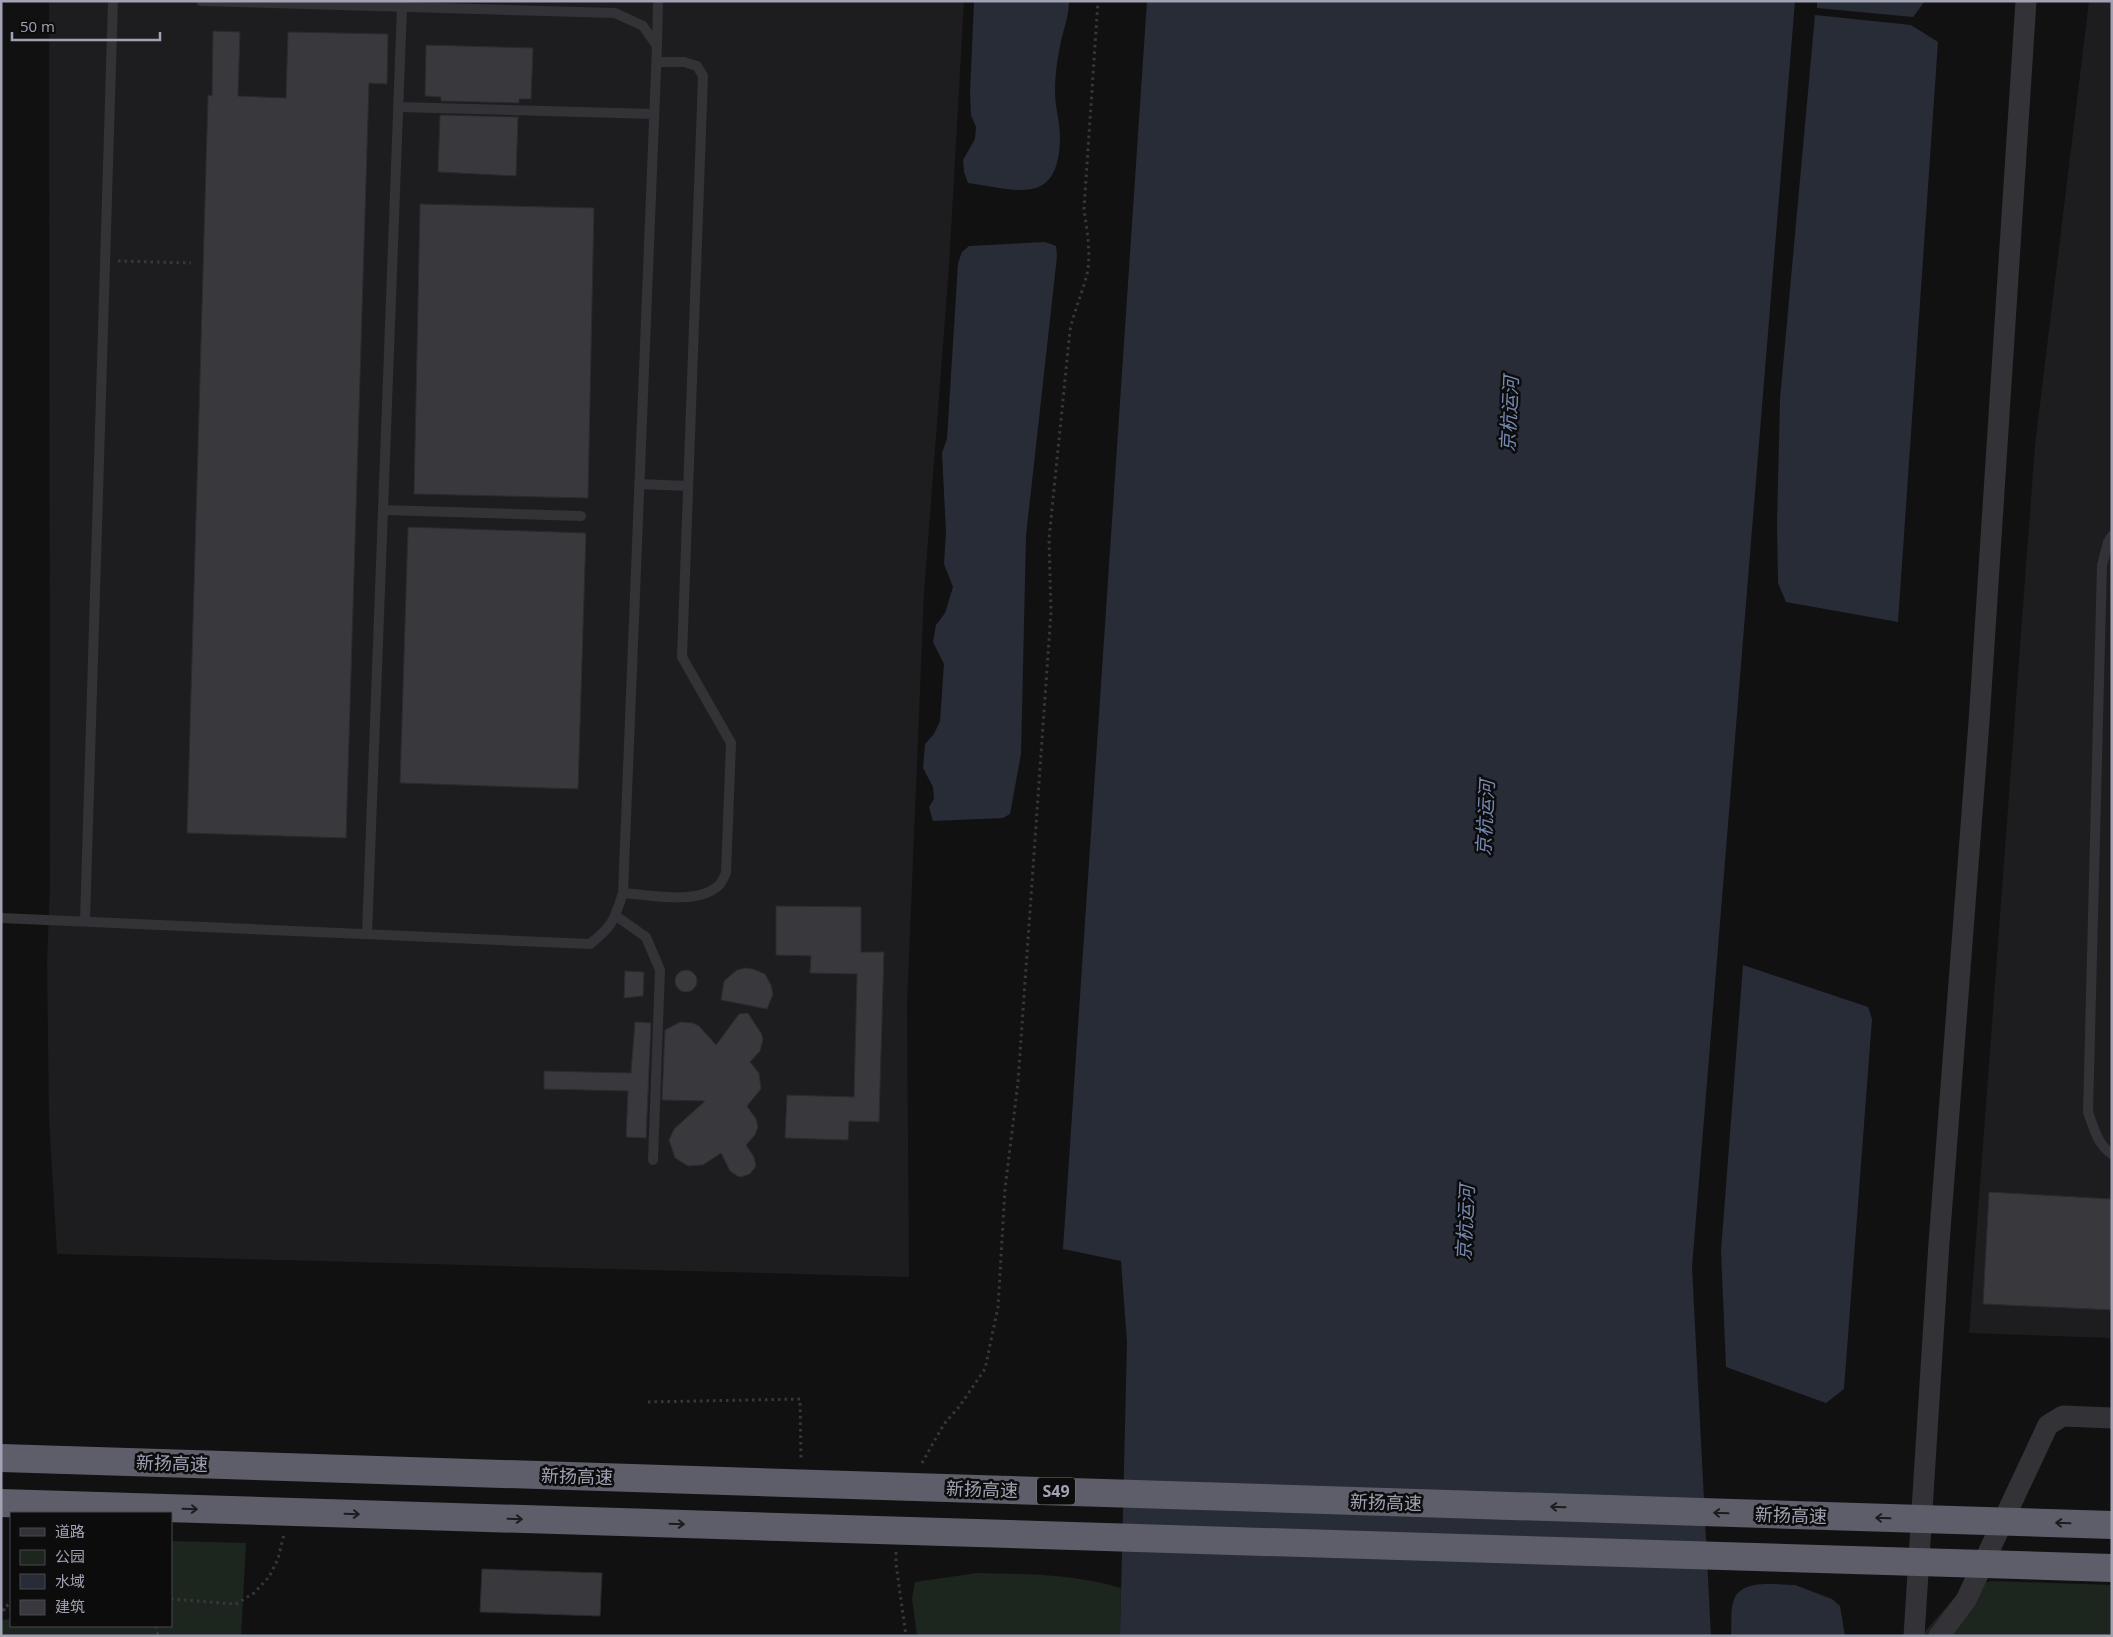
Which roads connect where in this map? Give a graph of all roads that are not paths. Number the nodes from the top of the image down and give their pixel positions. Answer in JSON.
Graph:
{"nodes":[{"id":1,"x":113,"y":1,"type":"edge"},
{"id":2,"x":201,"y":1,"type":"edge"},
{"id":3,"x":658,"y":1,"type":"edge"},
{"id":4,"x":2026,"y":1,"type":"edge"},
{"id":5,"x":382,"y":4,"type":"edge"},
{"id":6,"x":514,"y":6,"type":"edge"},
{"id":7,"x":402,"y":7,"type":"junction"},
{"id":8,"x":657,"y":46,"type":"junction"},
{"id":9,"x":657,"y":62,"type":"junction"},
{"id":10,"x":398,"y":107,"type":"junction"},
{"id":11,"x":654,"y":114,"type":"junction"},
{"id":12,"x":639,"y":484,"type":"junction"},
{"id":13,"x":688,"y":486,"type":"junction"},
{"id":14,"x":383,"y":510,"type":"junction"},
{"id":15,"x":581,"y":516,"type":"dead end"},
{"id":16,"x":2112,"y":536,"type":"edge"},
{"id":17,"x":622,"y":893,"type":"junction"},
{"id":18,"x":616,"y":916,"type":"junction"},
{"id":19,"x":1,"y":918,"type":"edge"},
{"id":20,"x":85,"y":921,"type":"junction"},
{"id":21,"x":367,"y":934,"type":"junction"},
{"id":22,"x":2112,"y":1154,"type":"edge"},
{"id":23,"x":653,"y":1160,"type":"dead end"},
{"id":24,"x":2112,"y":1418,"type":"edge"},
{"id":25,"x":1,"y":1458,"type":"edge"},
{"id":26,"x":1,"y":1504,"type":"edge"},
{"id":27,"x":2112,"y":1525,"type":"edge"},
{"id":28,"x":2112,"y":1568,"type":"edge"},
{"id":29,"x":1914,"y":1636,"type":"edge"},
{"id":30,"x":1939,"y":1636,"type":"edge"}],
"edges":[{"from":1,"to":20,"type":"lane"},
{"from":2,"to":5,"type":"lane"},
{"from":3,"to":8,"type":"lane"},
{"from":4,"to":29,"type":"street"},
{"from":5,"to":7,"type":"lane"},
{"from":6,"to":7,"type":"lane"},
{"from":6,"to":8,"type":"lane"},
{"from":7,"to":10,"type":"lane"},
{"from":8,"to":9,"type":"lane"},
{"from":9,"to":11,"type":"lane"},
{"from":9,"to":13,"type":"lane"},
{"from":10,"to":11,"type":"lane"},
{"from":10,"to":14,"type":"lane"},
{"from":11,"to":12,"type":"lane"},
{"from":12,"to":13,"type":"lane"},
{"from":12,"to":17,"type":"lane"},
{"from":13,"to":17,"type":"lane"},
{"from":14,"to":15,"type":"lane"},
{"from":14,"to":21,"type":"lane"},
{"from":16,"to":22,"type":"lane"},
{"from":17,"to":18,"type":"lane"},
{"from":18,"to":21,"type":"lane"},
{"from":18,"to":23,"type":"lane"},
{"from":19,"to":20,"type":"lane"},
{"from":20,"to":21,"type":"lane"},
{"from":24,"to":30,"type":"street"},
{"from":27,"to":25,"type":"highway","name":"新扬高速","number":"S49","one_way":true,"bridge":true},
{"from":26,"to":28,"type":"highway","one_way":true,"bridge":true}]}
